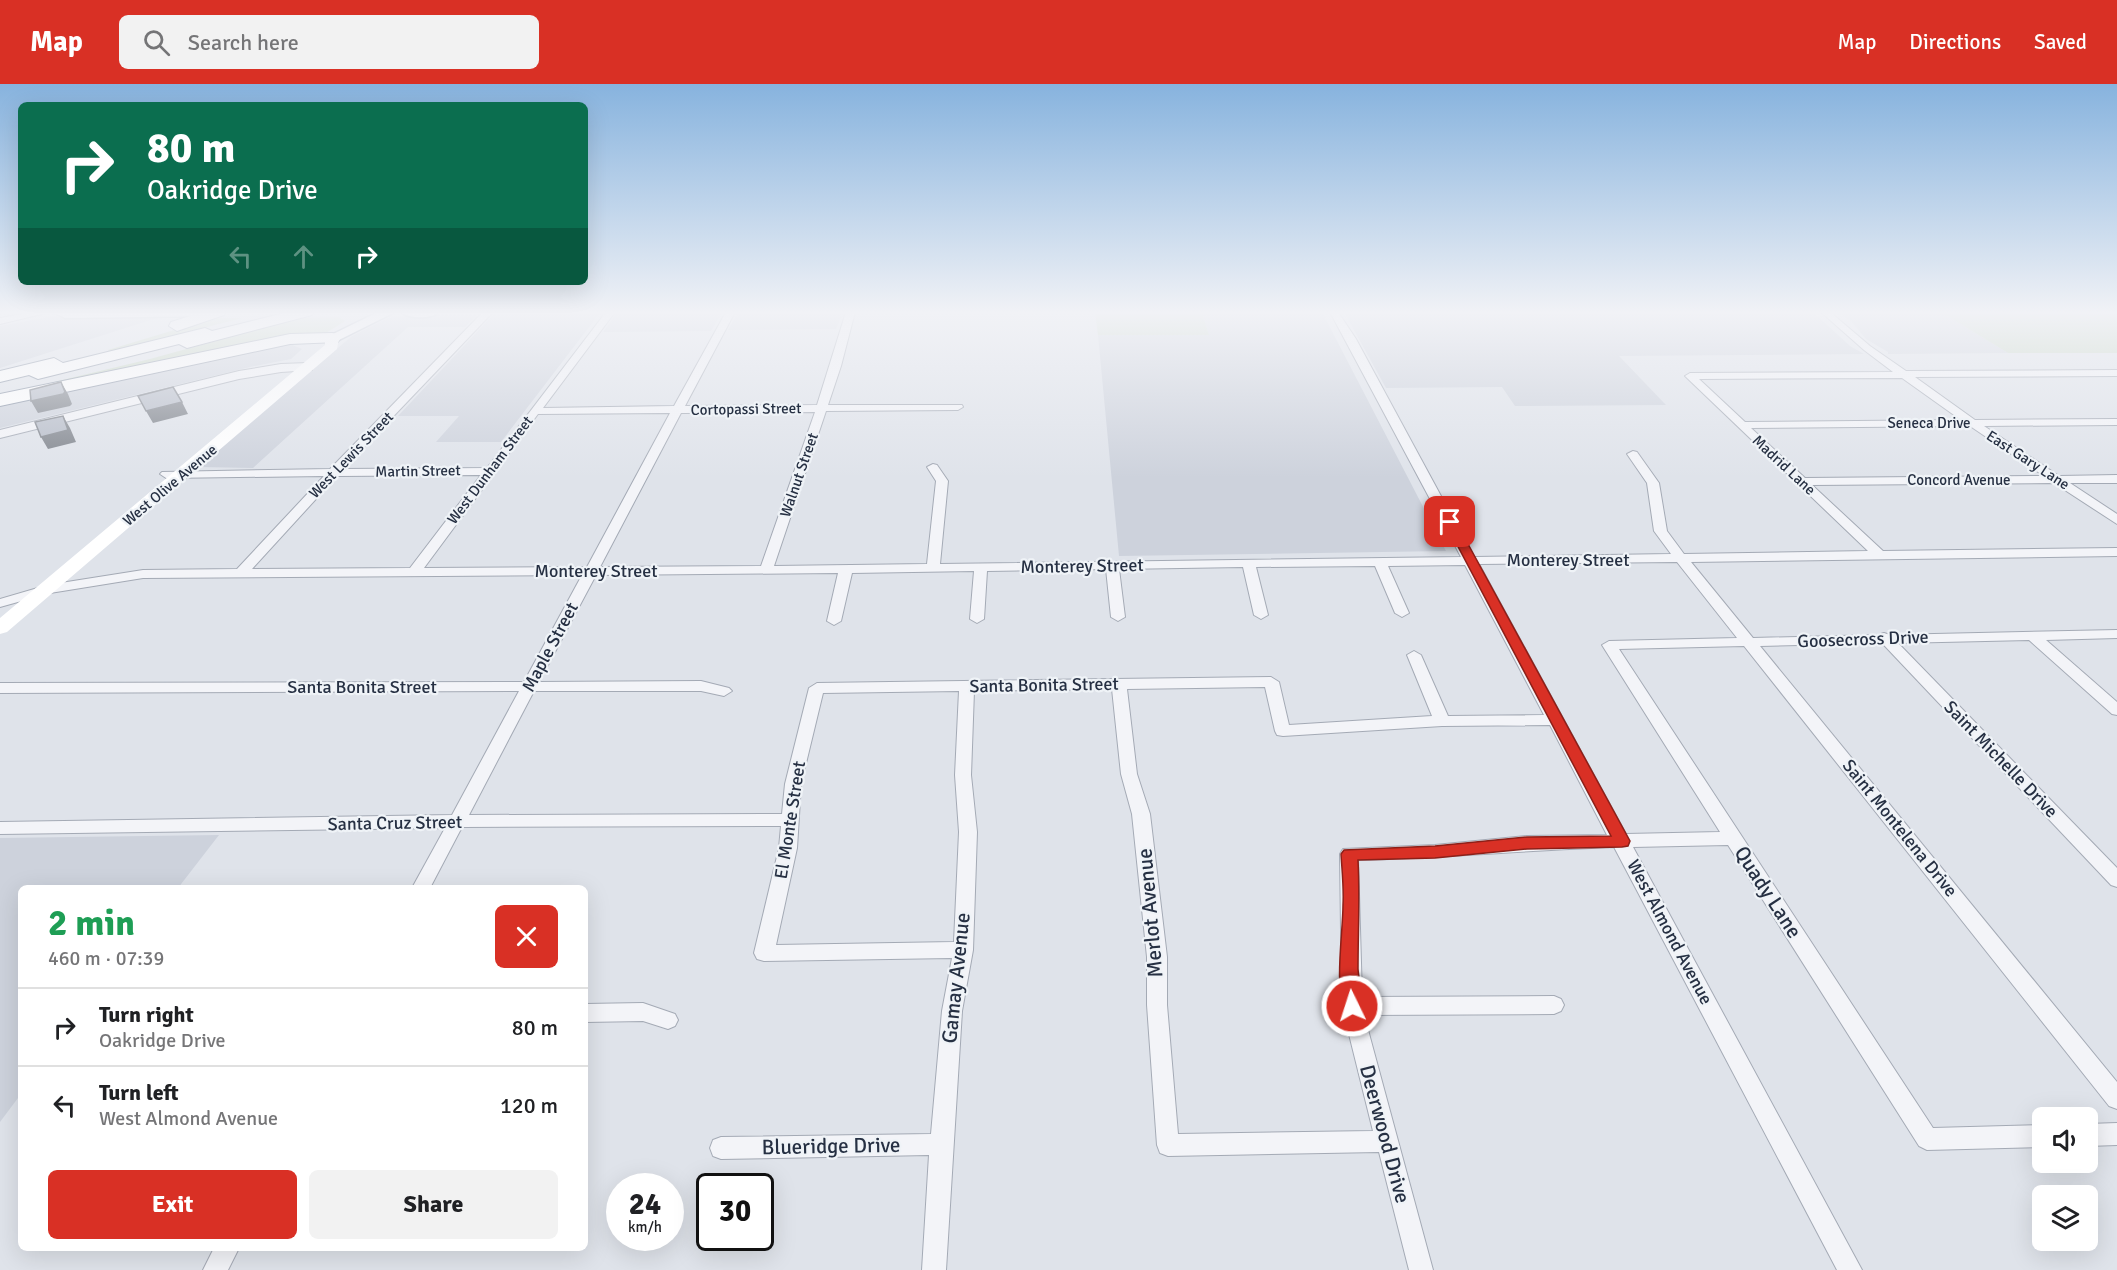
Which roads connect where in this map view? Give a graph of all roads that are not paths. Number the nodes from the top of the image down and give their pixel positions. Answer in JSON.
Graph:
{"nodes":[{"id":1,"x":37,"y":367,"type":"edge"},
{"id":2,"x":64,"y":367,"type":"edge"},
{"id":3,"x":89,"y":367,"type":"edge"},
{"id":4,"x":156,"y":367,"type":"edge"},
{"id":5,"x":297,"y":367,"type":"edge"},
{"id":6,"x":300,"y":367,"type":"edge"},
{"id":7,"x":435,"y":367,"type":"edge"},
{"id":8,"x":568,"y":367,"type":"edge"},
{"id":9,"x":702,"y":367,"type":"edge"},
{"id":10,"x":834,"y":367,"type":"edge"},
{"id":11,"x":1366,"y":367,"type":"edge"},
{"id":12,"x":1894,"y":367,"type":"edge"},
{"id":13,"x":2117,"y":373,"type":"edge"},
{"id":14,"x":1904,"y":374,"type":"junction"},
{"id":15,"x":0,"y":377,"type":"edge"},
{"id":16,"x":0,"y":382,"type":"edge"},
{"id":17,"x":0,"y":390,"type":"edge"},
{"id":18,"x":0,"y":400,"type":"edge"},
{"id":19,"x":958,"y":407,"type":"dead end"},
{"id":20,"x":822,"y":408,"type":"junction"},
{"id":21,"x":680,"y":410,"type":"junction"},
{"id":22,"x":535,"y":411,"type":"junction"},
{"id":23,"x":2117,"y":422,"type":"edge"},
{"id":24,"x":1972,"y":423,"type":"junction"},
{"id":25,"x":1741,"y":425,"type":"junction"},
{"id":26,"x":0,"y":434,"type":"edge"},
{"id":27,"x":1633,"y":454,"type":"dead end"},
{"id":28,"x":933,"y":467,"type":"dead end"},
{"id":29,"x":490,"y":471,"type":"junction"},
{"id":30,"x":334,"y":472,"type":"junction"},
{"id":31,"x":175,"y":473,"type":"junction"},
{"id":32,"x":2059,"y":479,"type":"junction"},
{"id":33,"x":2117,"y":479,"type":"edge"},
{"id":34,"x":1801,"y":482,"type":"junction"},
{"id":35,"x":2117,"y":520,"type":"edge"},
{"id":36,"x":2117,"y":552,"type":"edge"},
{"id":37,"x":1878,"y":554,"type":"junction"},
{"id":38,"x":1681,"y":559,"type":"junction"},
{"id":39,"x":1471,"y":561,"type":"junction"},
{"id":40,"x":1380,"y":562,"type":"junction"},
{"id":41,"x":1249,"y":564,"type":"junction"},
{"id":42,"x":1113,"y":566,"type":"junction"},
{"id":43,"x":981,"y":567,"type":"junction"},
{"id":44,"x":846,"y":568,"type":"junction"},
{"id":45,"x":933,"y":568,"type":"junction"},
{"id":46,"x":766,"y":570,"type":"junction"},
{"id":47,"x":414,"y":572,"type":"junction"},
{"id":48,"x":590,"y":572,"type":"junction"},
{"id":49,"x":240,"y":574,"type":"junction"},
{"id":50,"x":48,"y":589,"type":"junction"},
{"id":51,"x":8,"y":601,"type":"edge"},
{"id":52,"x":0,"y":611,"type":"edge"},
{"id":53,"x":1402,"y":613,"type":"dead end"},
{"id":54,"x":1262,"y":615,"type":"dead end"},
{"id":55,"x":1118,"y":617,"type":"dead end"},
{"id":56,"x":977,"y":619,"type":"dead end"},
{"id":57,"x":834,"y":621,"type":"dead end"},
{"id":58,"x":0,"y":628,"type":"edge"},
{"id":59,"x":2117,"y":634,"type":"edge"},
{"id":60,"x":2032,"y":635,"type":"junction"},
{"id":61,"x":1884,"y":638,"type":"junction"},
{"id":62,"x":1751,"y":642,"type":"junction"},
{"id":63,"x":1609,"y":645,"type":"joint"},
{"id":64,"x":1414,"y":655,"type":"dead end"},
{"id":65,"x":1119,"y":684,"type":"junction"},
{"id":66,"x":967,"y":686,"type":"junction"},
{"id":67,"x":528,"y":687,"type":"junction"},
{"id":68,"x":0,"y":688,"type":"edge"},
{"id":69,"x":817,"y":688,"type":"joint"},
{"id":70,"x":724,"y":691,"type":"dead end"},
{"id":71,"x":2117,"y":710,"type":"edge"},
{"id":72,"x":1557,"y":720,"type":"junction"},
{"id":73,"x":1442,"y":721,"type":"junction"},
{"id":74,"x":790,"y":819,"type":"junction"},
{"id":75,"x":457,"y":822,"type":"junction"},
{"id":76,"x":0,"y":828,"type":"edge"},
{"id":77,"x":1733,"y":838,"type":"junction"},
{"id":78,"x":1622,"y":841,"type":"junction"},
{"id":79,"x":2117,"y":880,"type":"edge"},
{"id":80,"x":423,"y":885,"type":"edge"},
{"id":81,"x":963,"y":950,"type":"junction"},
{"id":82,"x":1554,"y":1005,"type":"dead end"},
{"id":83,"x":1352,"y":1006,"type":"junction"},
{"id":84,"x":588,"y":1013,"type":"edge"},
{"id":85,"x":668,"y":1020,"type":"dead end"},
{"id":86,"x":2117,"y":1099,"type":"edge"},
{"id":87,"x":2117,"y":1134,"type":"edge"},
{"id":88,"x":2098,"y":1135,"type":"edge"},
{"id":89,"x":2032,"y":1136,"type":"edge"},
{"id":90,"x":1387,"y":1140,"type":"junction"},
{"id":91,"x":941,"y":1144,"type":"junction"},
{"id":92,"x":721,"y":1148,"type":"dead end"},
{"id":93,"x":225,"y":1251,"type":"edge"},
{"id":94,"x":215,"y":1270,"type":"edge"},
{"id":95,"x":934,"y":1270,"type":"edge"},
{"id":96,"x":1422,"y":1270,"type":"edge"},
{"id":97,"x":1850,"y":1270,"type":"edge"}],
"edges":[{"from":1,"to":15,"type":"highway"},
{"from":2,"to":16,"type":"highway"},
{"from":3,"to":17,"type":"highway"},
{"from":4,"to":18,"type":"highway"},
{"from":5,"to":26,"type":"street"},
{"from":6,"to":31,"type":"main road","name":"West Olive Avenue"},
{"from":7,"to":30,"type":"street","name":"West Lewis Street"},
{"from":8,"to":22,"type":"street","name":"West Dunham Street"},
{"from":9,"to":21,"type":"street","name":"Maple Street"},
{"from":10,"to":20,"type":"street","name":"Walnut Street"},
{"from":11,"to":39,"type":"street","name":"West Almond Avenue"},
{"from":12,"to":14,"type":"street","name":"East Gary Lane"},
{"from":13,"to":14,"type":"street"},
{"from":14,"to":24,"type":"street","name":"East Gary Lane"},
{"from":14,"to":25,"type":"street","name":"Madrid Lane"},
{"from":19,"to":20,"type":"street","name":"Cortopassi Street"},
{"from":20,"to":21,"type":"street","name":"Cortopassi Street"},
{"from":20,"to":46,"type":"street","name":"Walnut Street"},
{"from":21,"to":22,"type":"street","name":"Cortopassi Street"},
{"from":21,"to":48,"type":"street","name":"Maple Street"},
{"from":22,"to":29,"type":"street","name":"West Dunham Street"},
{"from":23,"to":24,"type":"street","name":"Seneca Drive"},
{"from":24,"to":25,"type":"street","name":"Seneca Drive"},
{"from":24,"to":32,"type":"street","name":"East Gary Lane"},
{"from":25,"to":34,"type":"street","name":"Madrid Lane"},
{"from":27,"to":38,"type":"street","name":"Saint Montelena Drive"},
{"from":28,"to":45,"type":"street"},
{"from":29,"to":30,"type":"street","name":"Martin Street"},
{"from":29,"to":47,"type":"street","name":"West Dunham Street"},
{"from":30,"to":31,"type":"street","name":"Martin Street"},
{"from":30,"to":49,"type":"street","name":"West Lewis Street"},
{"from":31,"to":50,"type":"main road","name":"West Olive Avenue"},
{"from":31,"to":51,"type":"main road","name":"West Olive Avenue"},
{"from":32,"to":33,"type":"street","name":"Concord Avenue"},
{"from":32,"to":34,"type":"street","name":"Concord Avenue"},
{"from":32,"to":35,"type":"street","name":"East Gary Lane"},
{"from":34,"to":37,"type":"street","name":"Madrid Lane"},
{"from":36,"to":37,"type":"street","name":"Monterey Street"},
{"from":37,"to":38,"type":"street","name":"Monterey Street"},
{"from":38,"to":39,"type":"street","name":"Monterey Street"},
{"from":38,"to":62,"type":"street","name":"Saint Montelena Drive"},
{"from":39,"to":40,"type":"street","name":"Monterey Street"},
{"from":39,"to":72,"type":"street","name":"West Almond Avenue"},
{"from":40,"to":41,"type":"street","name":"Monterey Street"},
{"from":40,"to":53,"type":"street"},
{"from":41,"to":42,"type":"street","name":"Monterey Street"},
{"from":41,"to":54,"type":"street"},
{"from":42,"to":43,"type":"street","name":"Monterey Street"},
{"from":42,"to":55,"type":"street"},
{"from":43,"to":45,"type":"street","name":"Monterey Street"},
{"from":43,"to":56,"type":"street"},
{"from":44,"to":45,"type":"street","name":"Monterey Street"},
{"from":44,"to":46,"type":"street","name":"Monterey Street"},
{"from":44,"to":57,"type":"street"},
{"from":46,"to":48,"type":"street","name":"Monterey Street"},
{"from":47,"to":48,"type":"street","name":"Monterey Street"},
{"from":47,"to":49,"type":"street","name":"Monterey Street"},
{"from":48,"to":67,"type":"street","name":"Maple Street"},
{"from":49,"to":50,"type":"street","name":"Monterey Street"},
{"from":50,"to":51,"type":"street","name":"Monterey Street"},
{"from":50,"to":58,"type":"main road","name":"West Olive Avenue"},
{"from":51,"to":52,"type":"main road","name":"West Olive Avenue"},
{"from":59,"to":60,"type":"street","name":"Goosecross Drive"},
{"from":60,"to":61,"type":"street","name":"Goosecross Drive"},
{"from":60,"to":71,"type":"street"},
{"from":61,"to":62,"type":"street","name":"Goosecross Drive"},
{"from":61,"to":79,"type":"street","name":"Saint Michelle Drive"},
{"from":62,"to":63,"type":"street","name":"Goosecross Drive"},
{"from":62,"to":86,"type":"street","name":"Saint Montelena Drive"},
{"from":63,"to":77,"type":"street","name":"Quady Lane"},
{"from":64,"to":73,"type":"street"},
{"from":65,"to":66,"type":"street","name":"Santa Bonita Street"},
{"from":65,"to":73,"type":"street","name":"Santa Bonita Street"},
{"from":65,"to":90,"type":"street","name":"Merlot Avenue"},
{"from":66,"to":69,"type":"street","name":"Santa Bonita Street"},
{"from":66,"to":81,"type":"street","name":"Gamay Avenue"},
{"from":67,"to":68,"type":"street","name":"Santa Bonita Street"},
{"from":67,"to":70,"type":"street","name":"Santa Bonita Street"},
{"from":67,"to":75,"type":"street","name":"Maple Street"},
{"from":69,"to":74,"type":"street","name":"El Monte Street"},
{"from":72,"to":73,"type":"street"},
{"from":72,"to":78,"type":"street","name":"West Almond Avenue"},
{"from":74,"to":75,"type":"street","name":"Santa Cruz Street"},
{"from":74,"to":81,"type":"street","name":"El Monte Street"},
{"from":75,"to":76,"type":"street","name":"Santa Cruz Street"},
{"from":75,"to":80,"type":"street","name":"Maple Street"},
{"from":77,"to":78,"type":"street"},
{"from":77,"to":89,"type":"street","name":"Quady Lane"},
{"from":78,"to":83,"type":"street","name":"Deerwood Drive"},
{"from":78,"to":97,"type":"street","name":"West Almond Avenue"},
{"from":81,"to":91,"type":"street","name":"Gamay Avenue"},
{"from":82,"to":83,"type":"street"},
{"from":83,"to":90,"type":"street","name":"Deerwood Drive"},
{"from":84,"to":85,"type":"street"},
{"from":87,"to":88,"type":"street"},
{"from":90,"to":96,"type":"street","name":"Deerwood Drive"},
{"from":91,"to":92,"type":"street","name":"Blueridge Drive"},
{"from":91,"to":95,"type":"street","name":"Gamay Avenue"},
{"from":93,"to":94,"type":"street"}]}
